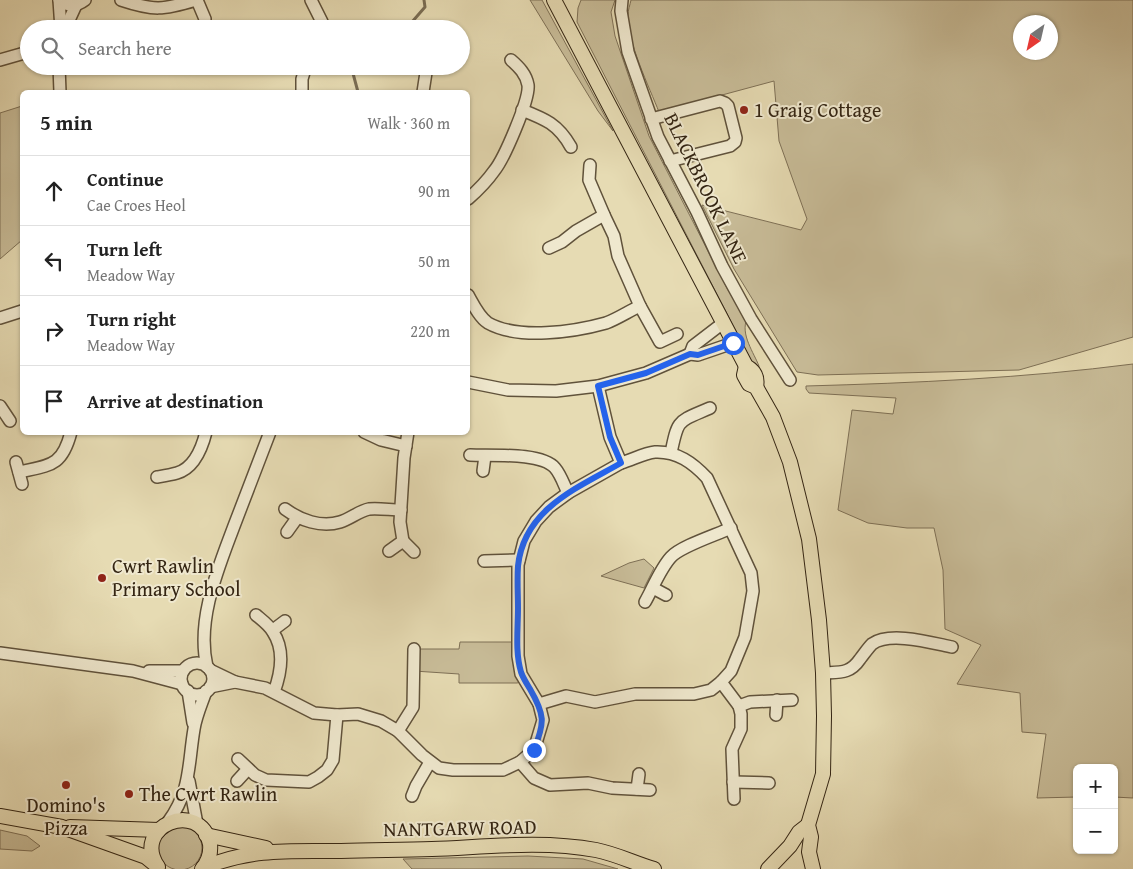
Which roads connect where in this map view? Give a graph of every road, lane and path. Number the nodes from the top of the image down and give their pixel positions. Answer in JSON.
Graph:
{"nodes":[{"id":1,"x":59,"y":0,"type":"edge"},
{"id":2,"x":120,"y":0,"type":"edge"},
{"id":3,"x":196,"y":0,"type":"edge"},
{"id":4,"x":554,"y":0,"type":"edge"},
{"id":5,"x":622,"y":0,"type":"edge"},
{"id":6,"x":315,"y":1,"type":"edge"},
{"id":7,"x":81,"y":2,"type":"edge"},
{"id":8,"x":205,"y":18,"type":"dead end"},
{"id":9,"x":60,"y":20,"type":"edge"},
{"id":10,"x":70,"y":20,"type":"edge"},
{"id":11,"x":321,"y":20,"type":"edge"},
{"id":12,"x":20,"y":54,"type":"edge"},
{"id":13,"x":0,"y":60,"type":"edge"},
{"id":14,"x":511,"y":60,"type":"dead end"},
{"id":15,"x":59,"y":75,"type":"edge"},
{"id":16,"x":303,"y":75,"type":"edge"},
{"id":17,"x":426,"y":75,"type":"edge"},
{"id":18,"x":60,"y":90,"type":"edge"},
{"id":19,"x":302,"y":90,"type":"edge"},
{"id":20,"x":423,"y":90,"type":"edge"},
{"id":21,"x":522,"y":110,"type":"junction"},
{"id":22,"x":651,"y":119,"type":"junction"},
{"id":23,"x":571,"y":146,"type":"dead end"},
{"id":24,"x":670,"y":161,"type":"junction"},
{"id":25,"x":590,"y":165,"type":"dead end"},
{"id":26,"x":470,"y":197,"type":"edge"},
{"id":27,"x":604,"y":215,"type":"junction"},
{"id":28,"x":549,"y":248,"type":"dead end"},
{"id":29,"x":470,"y":298,"type":"edge"},
{"id":30,"x":640,"y":306,"type":"junction"},
{"id":31,"x":20,"y":312,"type":"edge"},
{"id":32,"x":0,"y":318,"type":"edge"},
{"id":33,"x":722,"y":323,"type":"junction"},
{"id":34,"x":677,"y":334,"type":"dead end"},
{"id":35,"x":733,"y":343,"type":"junction"},
{"id":36,"x":690,"y":354,"type":"junction"},
{"id":37,"x":790,"y":380,"type":"dead end"},
{"id":38,"x":470,"y":382,"type":"edge"},
{"id":39,"x":598,"y":386,"type":"junction"},
{"id":40,"x":0,"y":406,"type":"edge"},
{"id":41,"x":710,"y":408,"type":"dead end"},
{"id":42,"x":10,"y":421,"type":"dead end"},
{"id":43,"x":70,"y":435,"type":"edge"},
{"id":44,"x":205,"y":435,"type":"edge"},
{"id":45,"x":269,"y":435,"type":"edge"},
{"id":46,"x":369,"y":435,"type":"edge"},
{"id":47,"x":408,"y":435,"type":"edge"},
{"id":48,"x":406,"y":446,"type":"junction"},
{"id":49,"x":670,"y":453,"type":"junction"},
{"id":50,"x":470,"y":455,"type":"dead end"},
{"id":51,"x":485,"y":456,"type":"junction"},
{"id":52,"x":621,"y":463,"type":"junction"},
{"id":53,"x":483,"y":471,"type":"dead end"},
{"id":54,"x":19,"y":473,"type":"dead end"},
{"id":55,"x":157,"y":477,"type":"dead end"},
{"id":56,"x":568,"y":493,"type":"junction"},
{"id":57,"x":285,"y":509,"type":"dead end"},
{"id":58,"x":401,"y":510,"type":"junction"},
{"id":59,"x":297,"y":518,"type":"junction"},
{"id":60,"x":731,"y":528,"type":"junction"},
{"id":61,"x":287,"y":532,"type":"dead end"},
{"id":62,"x":403,"y":541,"type":"junction"},
{"id":63,"x":389,"y":550,"type":"dead end"},
{"id":64,"x":414,"y":552,"type":"dead end"},
{"id":65,"x":519,"y":560,"type":"junction"},
{"id":66,"x":484,"y":561,"type":"dead end"},
{"id":67,"x":653,"y":588,"type":"junction"},
{"id":68,"x":666,"y":595,"type":"dead end"},
{"id":69,"x":646,"y":602,"type":"dead end"},
{"id":70,"x":256,"y":616,"type":"dead end"},
{"id":71,"x":285,"y":620,"type":"dead end"},
{"id":72,"x":273,"y":630,"type":"junction"},
{"id":73,"x":204,"y":636,"type":"junction"},
{"id":74,"x":952,"y":647,"type":"dead end"},
{"id":75,"x":414,"y":648,"type":"dead end"},
{"id":76,"x":0,"y":653,"type":"edge"},
{"id":77,"x":187,"y":668,"type":"junction"},
{"id":78,"x":208,"y":669,"type":"junction"},
{"id":79,"x":133,"y":671,"type":"junction"},
{"id":80,"x":823,"y":674,"type":"junction"},
{"id":81,"x":235,"y":682,"type":"junction"},
{"id":82,"x":721,"y":682,"type":"junction"},
{"id":83,"x":185,"y":688,"type":"junction"},
{"id":84,"x":208,"y":689,"type":"junction"},
{"id":85,"x":274,"y":692,"type":"junction"},
{"id":86,"x":777,"y":700,"type":"junction"},
{"id":87,"x":792,"y":700,"type":"dead end"},
{"id":88,"x":539,"y":704,"type":"junction"},
{"id":89,"x":739,"y":706,"type":"junction"},
{"id":90,"x":337,"y":715,"type":"junction"},
{"id":91,"x":776,"y":715,"type":"dead end"},
{"id":92,"x":194,"y":727,"type":"junction"},
{"id":93,"x":398,"y":731,"type":"junction"},
{"id":94,"x":238,"y":759,"type":"dead end"},
{"id":95,"x":430,"y":762,"type":"junction"},
{"id":96,"x":520,"y":762,"type":"junction"},
{"id":97,"x":248,"y":769,"type":"junction"},
{"id":98,"x":639,"y":774,"type":"dead end"},
{"id":99,"x":188,"y":777,"type":"junction"},
{"id":100,"x":237,"y":782,"type":"dead end"},
{"id":101,"x":733,"y":782,"type":"junction"},
{"id":102,"x":769,"y":784,"type":"dead end"},
{"id":103,"x":412,"y":787,"type":"dead end"},
{"id":104,"x":637,"y":789,"type":"junction"},
{"id":105,"x":650,"y":790,"type":"dead end"},
{"id":106,"x":734,"y":799,"type":"dead end"},
{"id":107,"x":0,"y":816,"type":"edge"},
{"id":108,"x":196,"y":824,"type":"junction"},
{"id":109,"x":808,"y":825,"type":"junction"},
{"id":110,"x":163,"y":826,"type":"junction"},
{"id":111,"x":62,"y":827,"type":"junction"},
{"id":112,"x":206,"y":835,"type":"junction"},
{"id":113,"x":274,"y":850,"type":"junction"},
{"id":114,"x":158,"y":867,"type":"edge"},
{"id":115,"x":648,"y":868,"type":"edge"},
{"id":116,"x":202,"y":869,"type":"edge"},
{"id":117,"x":768,"y":869,"type":"edge"},
{"id":118,"x":813,"y":869,"type":"edge"}],
"edges":[{"from":1,"to":7,"type":"street"},
{"from":1,"to":9,"type":"street"},
{"from":2,"to":3,"type":"street"},
{"from":3,"to":8,"type":"street"},
{"from":4,"to":33,"type":"main road"},
{"from":5,"to":22,"type":"street","name":"BLACKBROOK LANE"},
{"from":6,"to":11,"type":"street"},
{"from":7,"to":10,"type":"street"},
{"from":12,"to":13,"type":"street"},
{"from":14,"to":21,"type":"street"},
{"from":15,"to":18,"type":"street"},
{"from":16,"to":19,"type":"street"},
{"from":17,"to":20,"type":"street"},
{"from":21,"to":23,"type":"street"},
{"from":21,"to":26,"type":"street"},
{"from":22,"to":24,"type":"street","name":"BLACKBROOK LANE"},
{"from":22,"to":24,"type":"street"},
{"from":24,"to":37,"type":"street","name":"BLACKBROOK LANE"},
{"from":25,"to":27,"type":"street"},
{"from":27,"to":28,"type":"street"},
{"from":27,"to":30,"type":"street"},
{"from":29,"to":30,"type":"street"},
{"from":30,"to":34,"type":"street"},
{"from":31,"to":32,"type":"street"},
{"from":33,"to":35,"type":"main road"},
{"from":33,"to":36,"type":"street"},
{"from":35,"to":36,"type":"street"},
{"from":35,"to":80,"type":"main road"},
{"from":36,"to":39,"type":"street"},
{"from":38,"to":39,"type":"street"},
{"from":39,"to":52,"type":"street"},
{"from":40,"to":42,"type":"street"},
{"from":41,"to":49,"type":"street"},
{"from":43,"to":54,"type":"street"},
{"from":44,"to":55,"type":"street"},
{"from":45,"to":73,"type":"street"},
{"from":46,"to":48,"type":"street"},
{"from":47,"to":48,"type":"street"},
{"from":48,"to":58,"type":"street"},
{"from":49,"to":52,"type":"street"},
{"from":49,"to":60,"type":"street"},
{"from":50,"to":51,"type":"street"},
{"from":51,"to":53,"type":"street"},
{"from":51,"to":56,"type":"street"},
{"from":52,"to":56,"type":"street"},
{"from":56,"to":65,"type":"street"},
{"from":57,"to":59,"type":"street"},
{"from":58,"to":59,"type":"street"},
{"from":58,"to":62,"type":"street"},
{"from":59,"to":61,"type":"street"},
{"from":60,"to":67,"type":"street"},
{"from":60,"to":82,"type":"street"},
{"from":62,"to":63,"type":"street"},
{"from":62,"to":64,"type":"street"},
{"from":65,"to":66,"type":"street"},
{"from":65,"to":88,"type":"street"},
{"from":67,"to":68,"type":"street"},
{"from":67,"to":69,"type":"street"},
{"from":70,"to":72,"type":"street"},
{"from":71,"to":72,"type":"street"},
{"from":72,"to":85,"type":"street"},
{"from":73,"to":77,"type":"street"},
{"from":73,"to":78,"type":"street"},
{"from":74,"to":80,"type":"street"},
{"from":75,"to":93,"type":"street"},
{"from":76,"to":79,"type":"street"},
{"from":77,"to":78,"type":"street"},
{"from":77,"to":79,"type":"street"},
{"from":77,"to":83,"type":"street"},
{"from":78,"to":81,"type":"street"},
{"from":78,"to":84,"type":"street"},
{"from":79,"to":83,"type":"street"},
{"from":80,"to":109,"type":"main road"},
{"from":81,"to":84,"type":"street"},
{"from":81,"to":85,"type":"street"},
{"from":82,"to":88,"type":"street"},
{"from":82,"to":89,"type":"street"},
{"from":83,"to":84,"type":"street"},
{"from":83,"to":92,"type":"street"},
{"from":84,"to":92,"type":"street"},
{"from":85,"to":90,"type":"street"},
{"from":86,"to":87,"type":"street"},
{"from":86,"to":89,"type":"street"},
{"from":86,"to":91,"type":"street"},
{"from":88,"to":96,"type":"street"},
{"from":89,"to":101,"type":"street"},
{"from":90,"to":93,"type":"street"},
{"from":90,"to":97,"type":"street"},
{"from":92,"to":99,"type":"street"},
{"from":93,"to":95,"type":"street"},
{"from":94,"to":97,"type":"street"},
{"from":95,"to":96,"type":"street"},
{"from":95,"to":103,"type":"street"},
{"from":96,"to":104,"type":"street"},
{"from":97,"to":100,"type":"street"},
{"from":98,"to":104,"type":"street"},
{"from":99,"to":108,"type":"street"},
{"from":99,"to":110,"type":"street"},
{"from":101,"to":102,"type":"street"},
{"from":101,"to":106,"type":"street"},
{"from":104,"to":105,"type":"street"},
{"from":107,"to":111,"type":"main road"},
{"from":108,"to":110,"type":"main road"},
{"from":108,"to":112,"type":"main road"},
{"from":109,"to":117,"type":"main road"},
{"from":109,"to":118,"type":"main road"},
{"from":110,"to":111,"type":"main road"},
{"from":110,"to":114,"type":"main road"},
{"from":111,"to":114,"type":"main road"},
{"from":112,"to":113,"type":"main road","name":"NANTGARW ROAD"},
{"from":112,"to":116,"type":"main road"},
{"from":113,"to":115,"type":"main road","name":"NANTGARW ROAD"},
{"from":113,"to":116,"type":"main road","name":"NANTGARW ROAD"}]}
